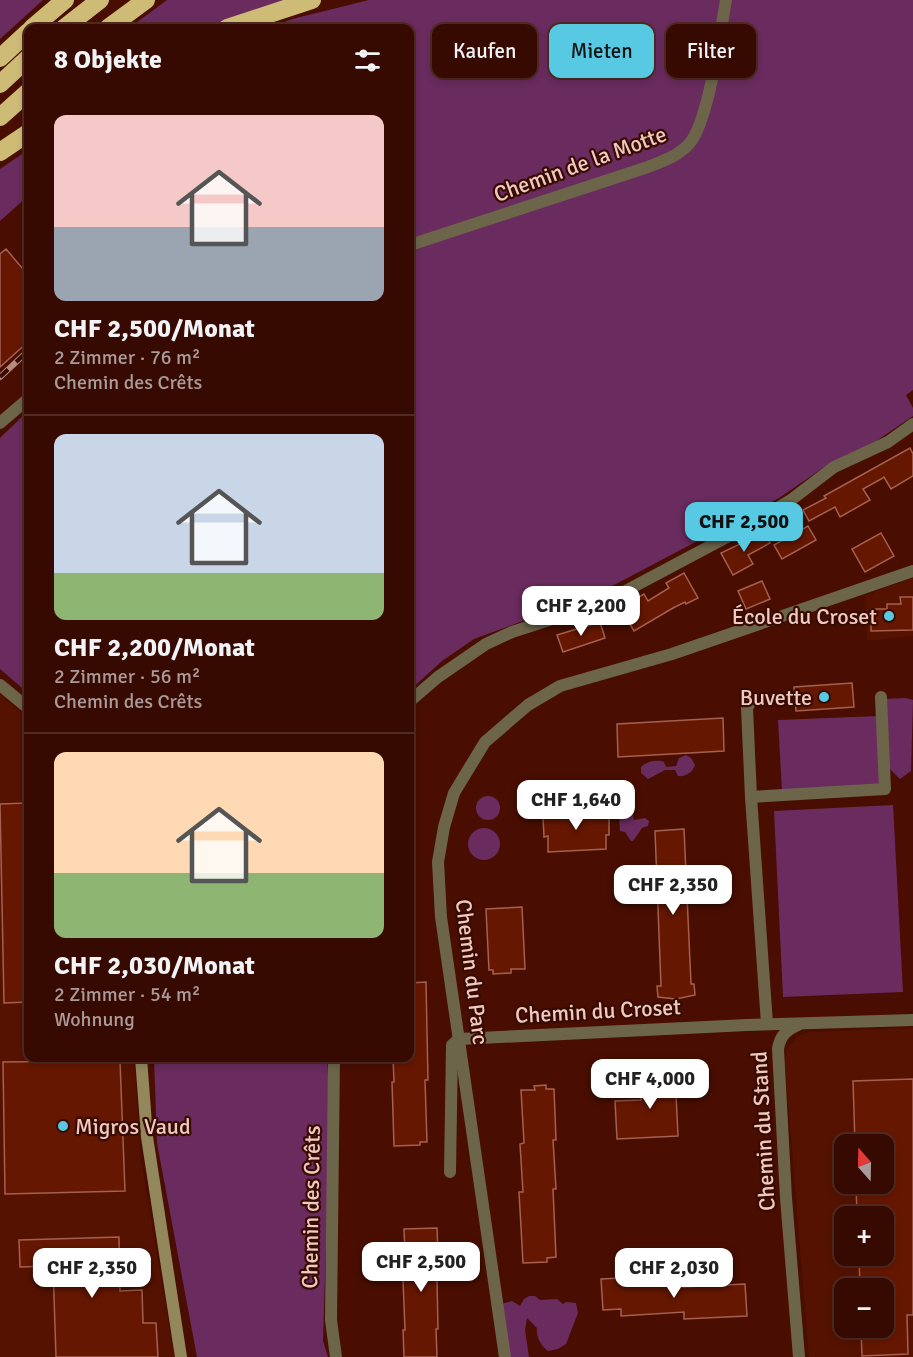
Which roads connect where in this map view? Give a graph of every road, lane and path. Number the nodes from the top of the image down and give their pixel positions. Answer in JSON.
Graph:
{"nodes":[{"id":1,"x":65,"y":0,"type":"edge"},
{"id":2,"x":100,"y":0,"type":"edge"},
{"id":3,"x":146,"y":0,"type":"edge"},
{"id":4,"x":312,"y":0,"type":"edge"},
{"id":5,"x":726,"y":0,"type":"edge"},
{"id":6,"x":38,"y":24,"type":"edge"},
{"id":7,"x":69,"y":24,"type":"edge"},
{"id":8,"x":113,"y":24,"type":"edge"},
{"id":9,"x":239,"y":24,"type":"edge"},
{"id":10,"x":24,"y":36,"type":"edge"},
{"id":11,"x":0,"y":58,"type":"edge"},
{"id":12,"x":24,"y":62,"type":"edge"},
{"id":13,"x":0,"y":84,"type":"edge"},
{"id":14,"x":24,"y":96,"type":"edge"},
{"id":15,"x":0,"y":117,"type":"edge"},
{"id":16,"x":24,"y":136,"type":"edge"},
{"id":17,"x":0,"y":152,"type":"edge"},
{"id":18,"x":414,"y":244,"type":"edge"},
{"id":19,"x":24,"y":402,"type":"edge"},
{"id":20,"x":0,"y":423,"type":"edge"},
{"id":21,"x":913,"y":424,"type":"edge"},
{"id":22,"x":913,"y":571,"type":"edge"},
{"id":23,"x":0,"y":685,"type":"edge"},
{"id":24,"x":414,"y":697,"type":"edge"},
{"id":25,"x":881,"y":697,"type":"dead end"},
{"id":26,"x":760,"y":699,"type":"dead end"},
{"id":27,"x":24,"y":705,"type":"edge"},
{"id":28,"x":751,"y":797,"type":"junction"},
{"id":29,"x":913,"y":1020,"type":"edge"},
{"id":30,"x":767,"y":1024,"type":"junction"},
{"id":31,"x":802,"y":1024,"type":"junction"},
{"id":32,"x":459,"y":1039,"type":"junction"},
{"id":33,"x":141,"y":1062,"type":"edge"},
{"id":34,"x":334,"y":1062,"type":"edge"},
{"id":35,"x":450,"y":1172,"type":"dead end"},
{"id":36,"x":181,"y":1357,"type":"edge"},
{"id":37,"x":336,"y":1357,"type":"edge"},
{"id":38,"x":504,"y":1357,"type":"edge"},
{"id":39,"x":799,"y":1357,"type":"edge"}],
"edges":[{"from":1,"to":6,"type":"highway"},
{"from":2,"to":7,"type":"highway"},
{"from":3,"to":8,"type":"highway"},
{"from":4,"to":9,"type":"highway"},
{"from":5,"to":18,"type":"street","name":"Chemin de la Motte"},
{"from":10,"to":11,"type":"highway"},
{"from":12,"to":13,"type":"highway"},
{"from":14,"to":15,"type":"highway"},
{"from":16,"to":17,"type":"highway"},
{"from":19,"to":20,"type":"street"},
{"from":21,"to":24,"type":"street"},
{"from":22,"to":32,"type":"street","name":"Chemin du Parc"},
{"from":23,"to":27,"type":"street"},
{"from":25,"to":28,"type":"street"},
{"from":26,"to":28,"type":"street"},
{"from":28,"to":30,"type":"street"},
{"from":29,"to":31,"type":"street","name":"Chemin du Croset"},
{"from":30,"to":31,"type":"street","name":"Chemin du Croset"},
{"from":30,"to":32,"type":"street","name":"Chemin du Croset"},
{"from":31,"to":39,"type":"street","name":"Chemin du Stand"},
{"from":32,"to":35,"type":"street"},
{"from":32,"to":38,"type":"street","name":"Chemin du Parc"},
{"from":33,"to":36,"type":"street"},
{"from":34,"to":37,"type":"street","name":"Chemin des Crêts"}]}
